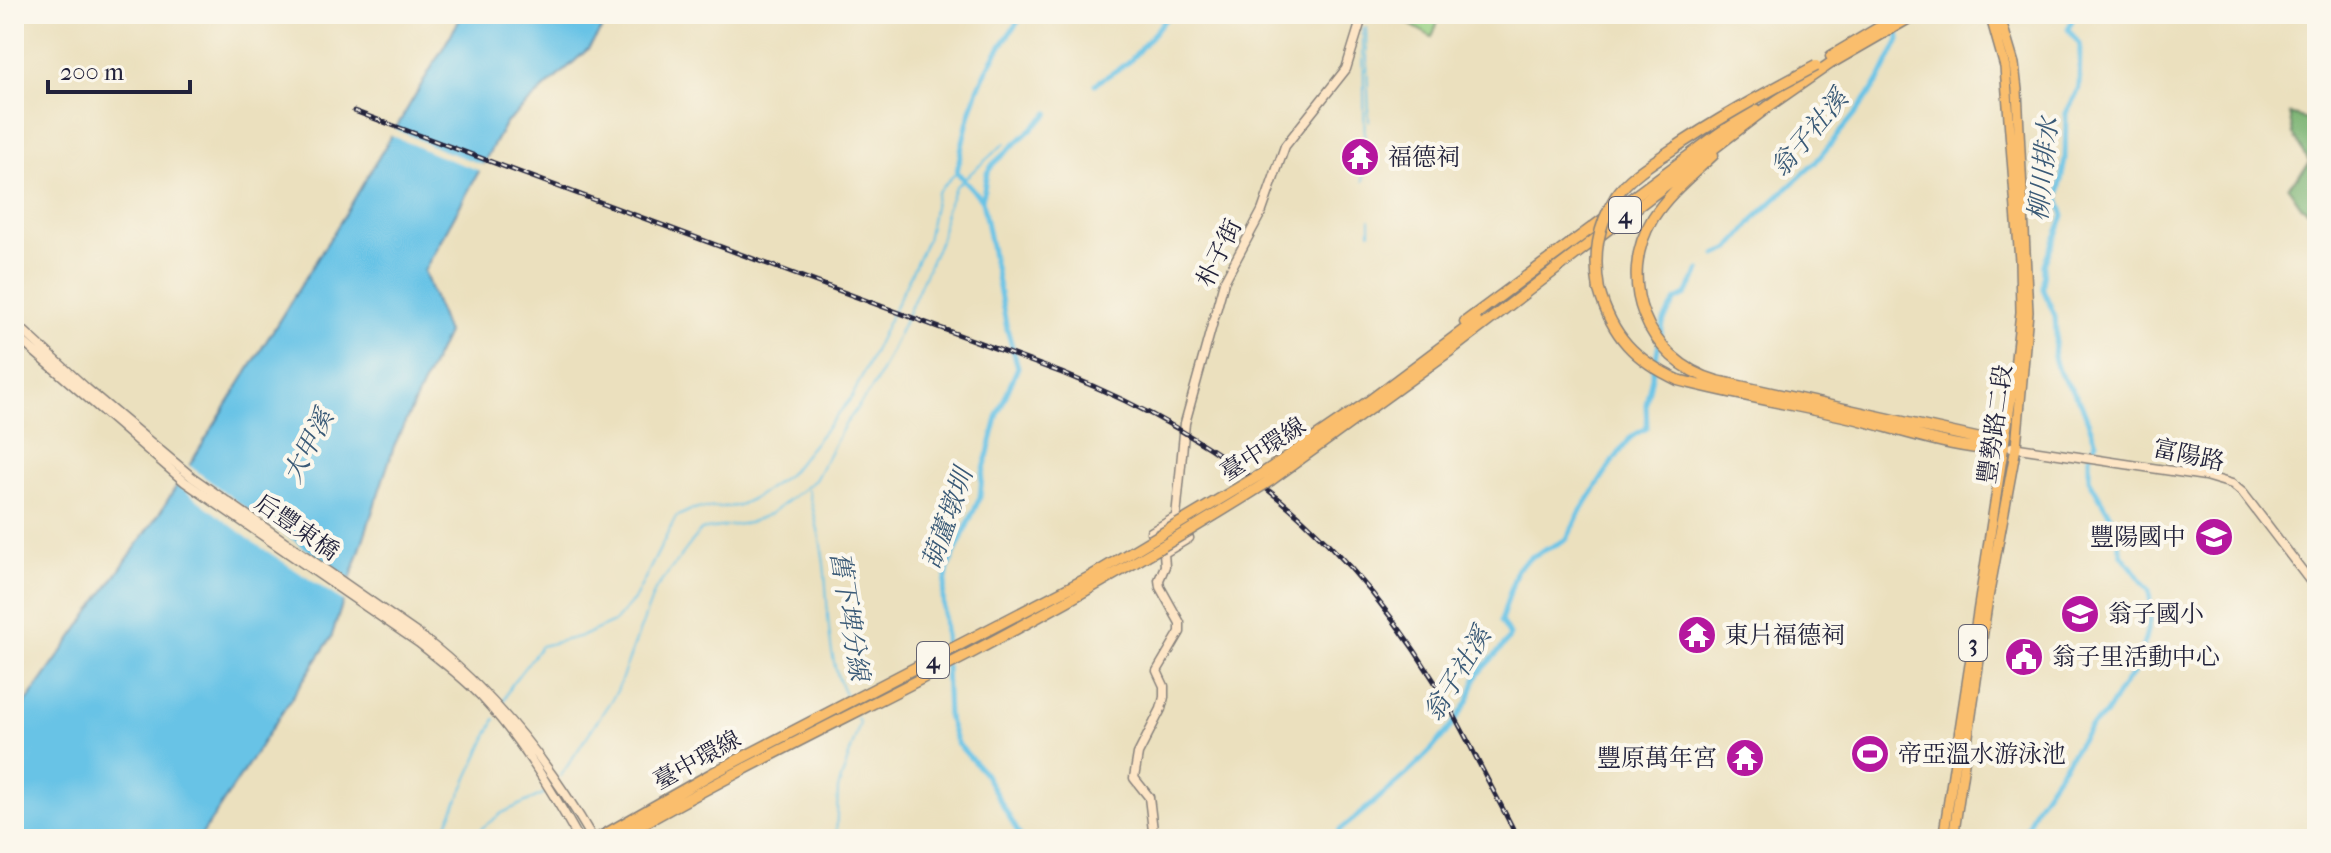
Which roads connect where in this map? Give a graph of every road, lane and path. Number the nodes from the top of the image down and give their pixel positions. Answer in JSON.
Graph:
{"nodes":[{"id":1,"x":1362,"y":14,"type":"edge"},
{"id":2,"x":1902,"y":14,"type":"edge"},
{"id":3,"x":1916,"y":14,"type":"edge"},
{"id":4,"x":1990,"y":14,"type":"edge"},
{"id":5,"x":1999,"y":14,"type":"edge"},
{"id":6,"x":1820,"y":62,"type":"junction"},
{"id":7,"x":1769,"y":106,"type":"junction"},
{"id":8,"x":1640,"y":205,"type":"dead end"},
{"id":9,"x":14,"y":322,"type":"edge"},
{"id":10,"x":14,"y":334,"type":"edge"},
{"id":11,"x":38,"y":348,"type":"junction"},
{"id":12,"x":1368,"y":402,"type":"junction"},
{"id":13,"x":1859,"y":415,"type":"junction"},
{"id":14,"x":1343,"y":429,"type":"junction"},
{"id":15,"x":2004,"y":447,"type":"junction"},
{"id":16,"x":2016,"y":447,"type":"junction"},
{"id":17,"x":1176,"y":517,"type":"junction"},
{"id":18,"x":1164,"y":553,"type":"junction"},
{"id":19,"x":2317,"y":590,"type":"edge"},
{"id":20,"x":525,"y":745,"type":"junction"},
{"id":21,"x":579,"y":839,"type":"edge"},
{"id":22,"x":595,"y":839,"type":"edge"},
{"id":23,"x":616,"y":839,"type":"edge"},
{"id":24,"x":1154,"y":839,"type":"edge"},
{"id":25,"x":1943,"y":839,"type":"edge"},
{"id":26,"x":1953,"y":839,"type":"edge"}],
"edges":[{"from":1,"to":17,"type":"street","name":"朴子街"},
{"from":2,"to":6,"type":"highway","name":"臺中環線","number":"4"},
{"from":3,"to":7,"type":"highway","name":"臺中環線","number":"4"},
{"from":4,"to":15,"type":"main road","name":"豐勢路二段","number":"3"},
{"from":5,"to":16,"type":"main road","name":"豐勢路二段","number":"3"},
{"from":6,"to":12,"type":"highway","name":"臺中環線","number":"4","bridge":true},
{"from":6,"to":12,"type":"highway"},
{"from":6,"to":13,"type":"highway","bridge":true},
{"from":7,"to":13,"type":"highway"},
{"from":7,"to":14,"type":"highway","name":"臺中環線","number":"4"},
{"from":8,"to":14,"type":"highway"},
{"from":9,"to":11,"type":"street"},
{"from":10,"to":11,"type":"street"},
{"from":11,"to":20,"type":"street","name":"后豐東橋"},
{"from":12,"to":22,"type":"highway","name":"臺中環線","number":"4","bridge":true},
{"from":13,"to":15,"type":"highway"},
{"from":14,"to":23,"type":"highway","name":"臺中環線","number":"4","bridge":true},
{"from":15,"to":16,"type":"street","name":"富陽路"},
{"from":15,"to":25,"type":"main road","name":"豐勢路二段","number":"3"},
{"from":16,"to":19,"type":"street","name":"富陽路"},
{"from":16,"to":26,"type":"main road","name":"豐勢路二段","number":"3"},
{"from":17,"to":18,"type":"street"},
{"from":17,"to":18,"type":"street"},
{"from":18,"to":24,"type":"street"},
{"from":20,"to":21,"type":"street"},
{"from":20,"to":22,"type":"street"}]}
